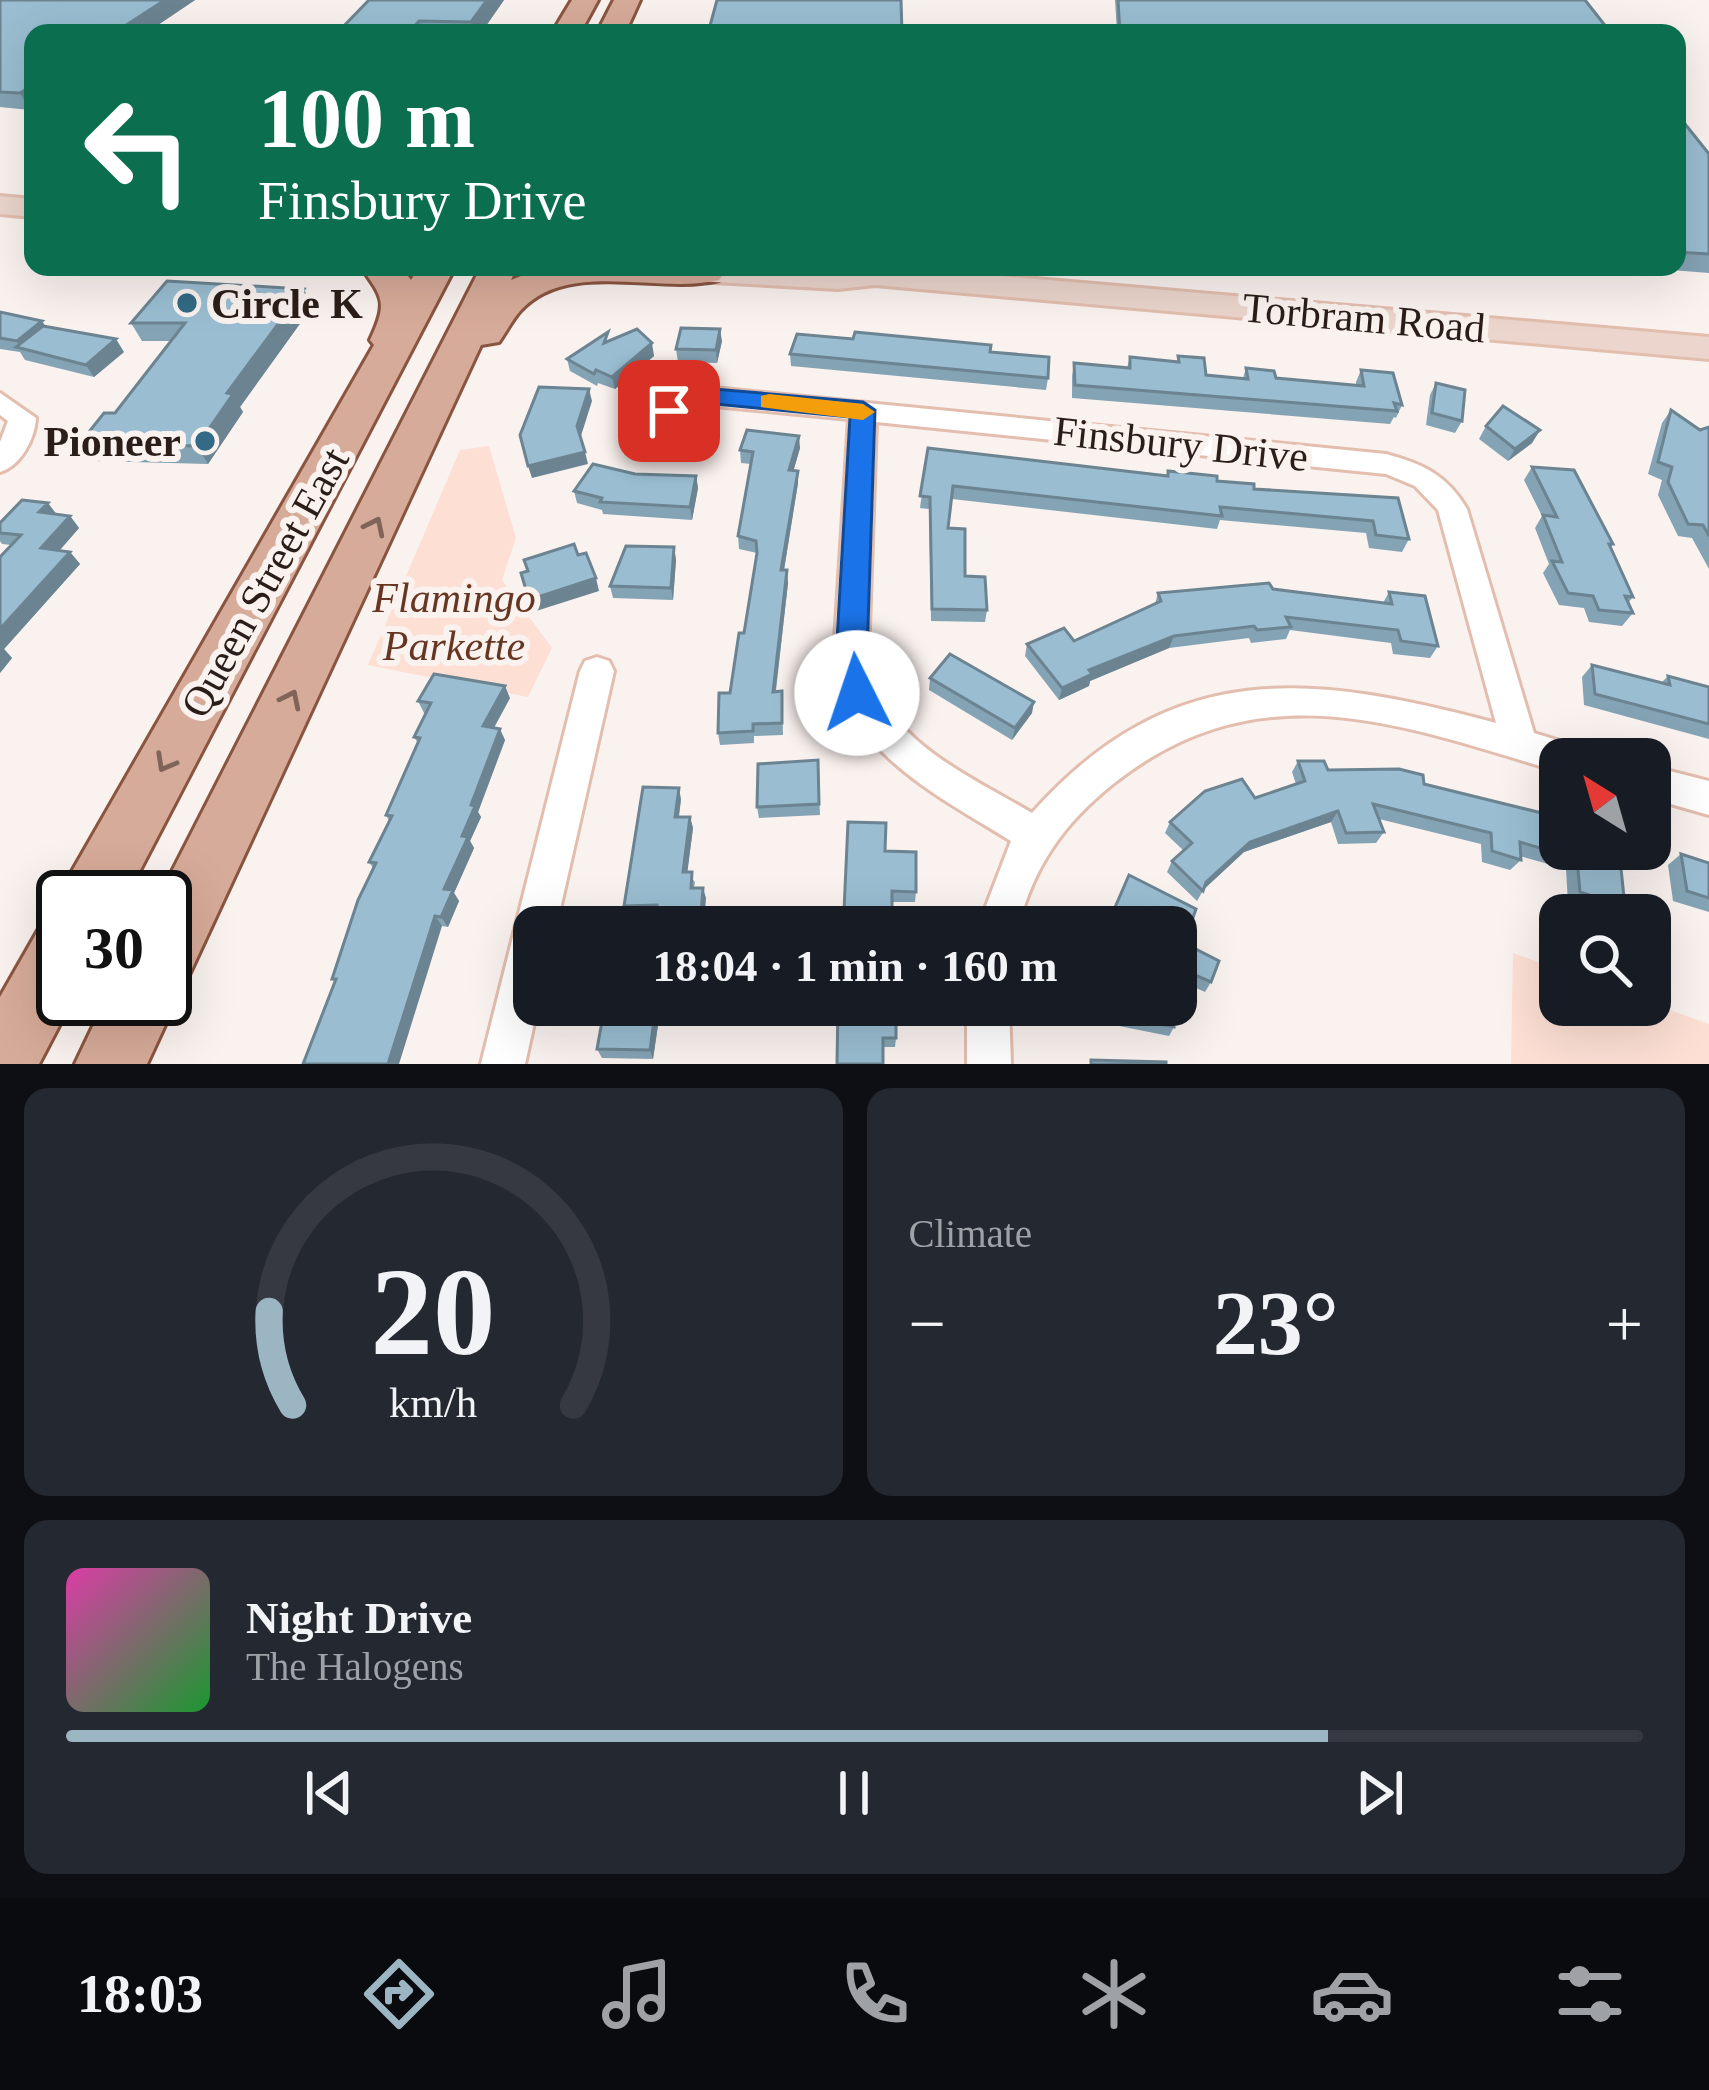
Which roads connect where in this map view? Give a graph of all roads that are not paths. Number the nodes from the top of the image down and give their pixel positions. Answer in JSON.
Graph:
{"nodes":[{"id":1,"x":388,"y":276,"type":"edge"},
{"id":2,"x":432,"y":276,"type":"edge"},
{"id":3,"x":495,"y":276,"type":"edge"},
{"id":4,"x":568,"y":276,"type":"edge"},
{"id":5,"x":781,"y":276,"type":"edge"},
{"id":6,"x":847,"y":276,"type":"edge"},
{"id":7,"x":917,"y":276,"type":"edge"},
{"id":8,"x":1709,"y":348,"type":"edge"},
{"id":9,"x":383,"y":367,"type":"junction"},
{"id":10,"x":0,"y":402,"type":"edge"},
{"id":11,"x":863,"y":410,"type":"junction"},
{"id":12,"x":662,"y":429,"type":"dead end"},
{"id":13,"x":414,"y":445,"type":"junction"},
{"id":14,"x":0,"y":462,"type":"edge"},
{"id":15,"x":597,"y":671,"type":"dead end"},
{"id":16,"x":1520,"y":745,"type":"junction"},
{"id":17,"x":1539,"y":750,"type":"edge"},
{"id":18,"x":1671,"y":788,"type":"edge"},
{"id":19,"x":1709,"y":798,"type":"edge"},
{"id":20,"x":1035,"y":835,"type":"junction"},
{"id":21,"x":107,"y":870,"type":"edge"},
{"id":22,"x":192,"y":899,"type":"edge"},
{"id":23,"x":541,"y":906,"type":"edge"},
{"id":24,"x":1004,"y":906,"type":"edge"},
{"id":25,"x":36,"y":1000,"type":"edge"},
{"id":26,"x":513,"y":1023,"type":"edge"},
{"id":27,"x":129,"y":1026,"type":"edge"},
{"id":28,"x":988,"y":1026,"type":"edge"},
{"id":29,"x":1,"y":1064,"type":"edge"},
{"id":30,"x":110,"y":1064,"type":"edge"},
{"id":31,"x":503,"y":1064,"type":"edge"},
{"id":32,"x":989,"y":1064,"type":"edge"}],
"edges":[{"from":1,"to":9,"type":"main road"},
{"from":2,"to":9,"type":"main road","name":"Queen Street East"},
{"from":3,"to":13,"type":"main road","name":"Queen Street East"},
{"from":4,"to":13,"type":"main road"},
{"from":5,"to":6,"type":"main road","name":"Torbram Road"},
{"from":7,"to":8,"type":"main road","name":"Torbram Road"},
{"from":9,"to":21,"type":"main road","name":"Queen Street East","one_way":true},
{"from":10,"to":14,"type":"street"},
{"from":11,"to":12,"type":"street","name":"Finsbury Drive"},
{"from":11,"to":16,"type":"street","name":"Finsbury Drive"},
{"from":11,"to":20,"type":"street"},
{"from":22,"to":13,"type":"main road","name":"Queen Street East","one_way":true},
{"from":15,"to":23,"type":"street"},
{"from":16,"to":17,"type":"street"},
{"from":16,"to":20,"type":"street"},
{"from":18,"to":19,"type":"street"},
{"from":20,"to":24,"type":"street"},
{"from":25,"to":29,"type":"main road"},
{"from":26,"to":31,"type":"street"},
{"from":27,"to":30,"type":"main road"},
{"from":28,"to":32,"type":"street"}]}
